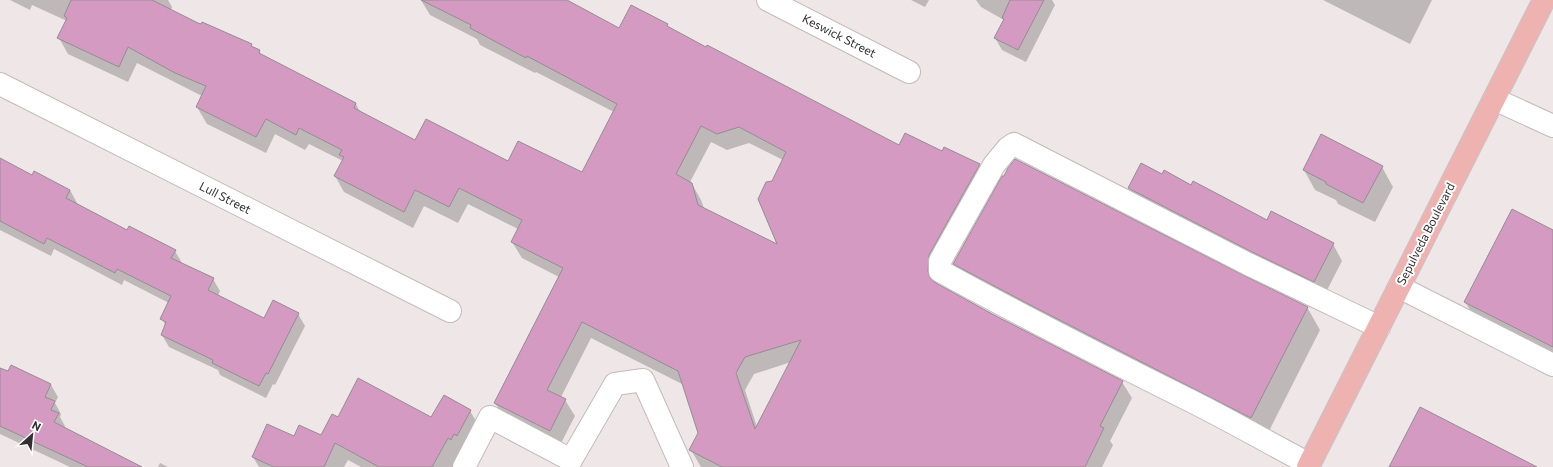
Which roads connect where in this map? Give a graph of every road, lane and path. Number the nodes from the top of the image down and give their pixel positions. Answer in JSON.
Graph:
{"nodes":[{"id":1,"x":768,"y":0,"type":"edge"},
{"id":2,"x":1544,"y":0,"type":"edge"},
{"id":3,"x":909,"y":72,"type":"dead end"},
{"id":4,"x":0,"y":84,"type":"edge"},
{"id":5,"x":1494,"y":100,"type":"junction"},
{"id":6,"x":1553,"y":126,"type":"edge"},
{"id":7,"x":1399,"y":287,"type":"junction"},
{"id":8,"x":450,"y":311,"type":"dead end"},
{"id":9,"x":1379,"y":327,"type":"junction"},
{"id":10,"x":1553,"y":365,"type":"edge"},
{"id":11,"x":1308,"y":466,"type":"edge"},
{"id":12,"x":464,"y":467,"type":"edge"},
{"id":13,"x":682,"y":467,"type":"edge"}],
"edges":[{"from":1,"to":3,"type":"street","name":"Keswick Street"},
{"from":2,"to":5,"type":"main road","name":"Sepulveda Boulevard"},
{"from":4,"to":8,"type":"street","name":"Lull Street"},
{"from":5,"to":6,"type":"street"},
{"from":5,"to":7,"type":"main road","name":"Sepulveda Boulevard"},
{"from":7,"to":9,"type":"main road","name":"Sepulveda Boulevard"},
{"from":7,"to":10,"type":"street"},
{"from":9,"to":11,"type":"main road","name":"Sepulveda Boulevard"},
{"from":9,"to":11,"type":"street"},
{"from":12,"to":13,"type":"street"}]}
